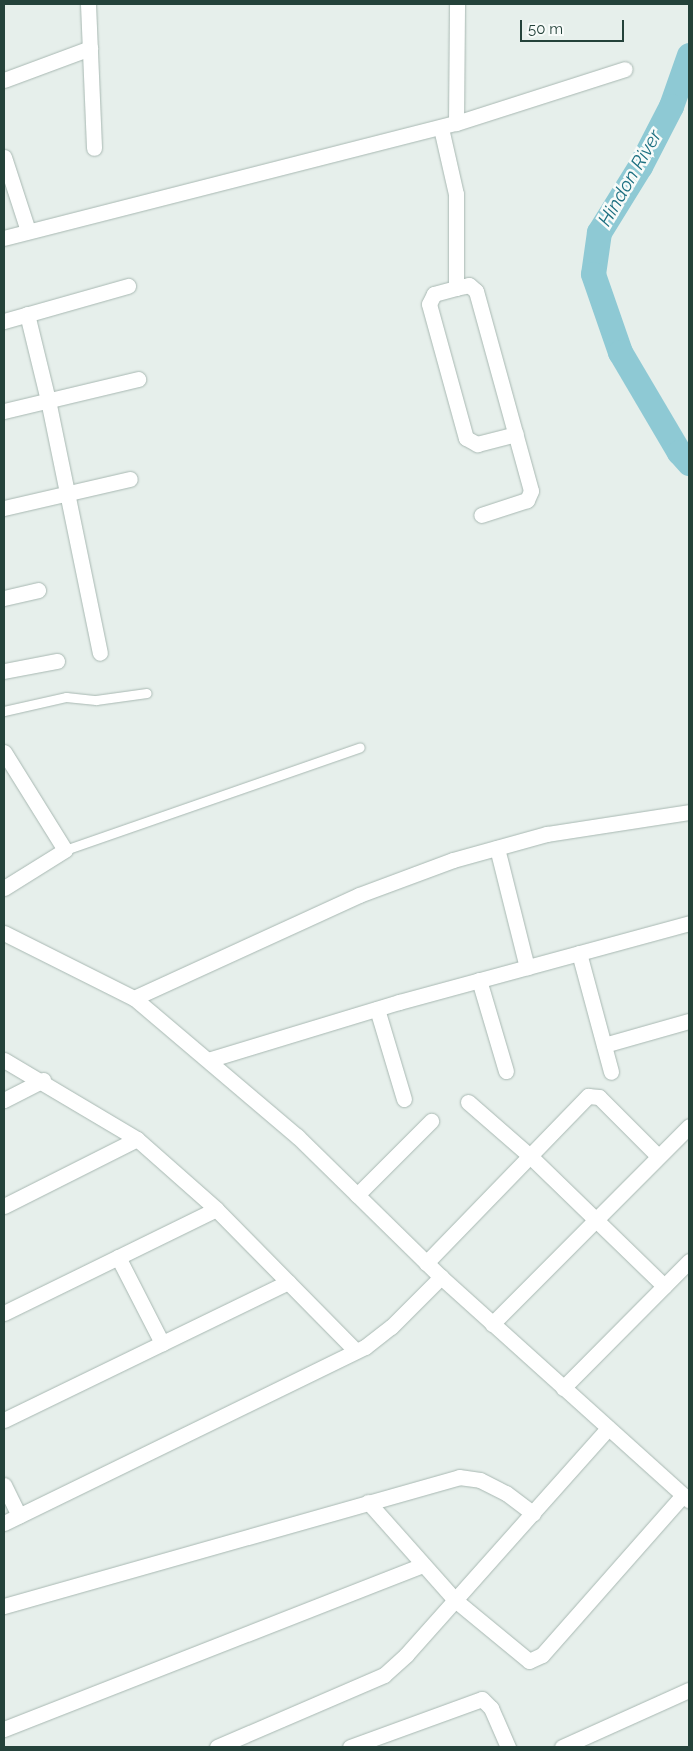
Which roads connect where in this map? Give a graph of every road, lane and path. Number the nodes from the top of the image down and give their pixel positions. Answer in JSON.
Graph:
{"nodes":[{"id":1,"x":88,"y":4,"type":"edge"},
{"id":2,"x":458,"y":4,"type":"edge"},
{"id":3,"x":90,"y":48,"type":"junction"},
{"id":4,"x":625,"y":69,"type":"dead end"},
{"id":5,"x":4,"y":80,"type":"edge"},
{"id":6,"x":456,"y":123,"type":"junction"},
{"id":7,"x":441,"y":128,"type":"junction"},
{"id":8,"x":94,"y":148,"type":"dead end"},
{"id":9,"x":4,"y":157,"type":"edge"},
{"id":10,"x":28,"y":231,"type":"junction"},
{"id":11,"x":4,"y":238,"type":"edge"},
{"id":12,"x":128,"y":286,"type":"dead end"},
{"id":13,"x":456,"y":288,"type":"junction"},
{"id":14,"x":27,"y":314,"type":"junction"},
{"id":15,"x":4,"y":321,"type":"edge"},
{"id":16,"x":138,"y":379,"type":"dead end"},
{"id":17,"x":48,"y":400,"type":"junction"},
{"id":18,"x":4,"y":411,"type":"edge"},
{"id":19,"x":516,"y":434,"type":"junction"},
{"id":20,"x":130,"y":479,"type":"dead end"},
{"id":21,"x":67,"y":493,"type":"junction"},
{"id":22,"x":4,"y":508,"type":"edge"},
{"id":23,"x":481,"y":515,"type":"dead end"},
{"id":24,"x":38,"y":590,"type":"dead end"},
{"id":25,"x":4,"y":598,"type":"edge"},
{"id":26,"x":100,"y":653,"type":"dead end"},
{"id":27,"x":56,"y":661,"type":"dead end"},
{"id":28,"x":4,"y":672,"type":"edge"},
{"id":29,"x":147,"y":693,"type":"dead end"},
{"id":30,"x":4,"y":711,"type":"edge"},
{"id":31,"x":360,"y":748,"type":"dead end"},
{"id":32,"x":4,"y":752,"type":"edge"},
{"id":33,"x":689,"y":812,"type":"edge"},
{"id":34,"x":497,"y":848,"type":"junction"},
{"id":35,"x":65,"y":850,"type":"junction"},
{"id":36,"x":4,"y":888,"type":"edge"},
{"id":37,"x":689,"y":923,"type":"edge"},
{"id":38,"x":4,"y":933,"type":"edge"},
{"id":39,"x":579,"y":953,"type":"junction"},
{"id":40,"x":528,"y":967,"type":"junction"},
{"id":41,"x":479,"y":980,"type":"junction"},
{"id":42,"x":134,"y":998,"type":"junction"},
{"id":43,"x":378,"y":1008,"type":"junction"},
{"id":44,"x":689,"y":1021,"type":"edge"},
{"id":45,"x":604,"y":1045,"type":"junction"},
{"id":46,"x":4,"y":1060,"type":"edge"},
{"id":47,"x":208,"y":1060,"type":"junction"},
{"id":48,"x":506,"y":1071,"type":"dead end"},
{"id":49,"x":611,"y":1072,"type":"dead end"},
{"id":50,"x":42,"y":1080,"type":"junction"},
{"id":51,"x":404,"y":1099,"type":"dead end"},
{"id":52,"x":4,"y":1100,"type":"edge"},
{"id":53,"x":468,"y":1102,"type":"dead end"},
{"id":54,"x":430,"y":1121,"type":"dead end"},
{"id":55,"x":689,"y":1126,"type":"edge"},
{"id":56,"x":137,"y":1139,"type":"junction"},
{"id":57,"x":530,"y":1156,"type":"junction"},
{"id":58,"x":658,"y":1156,"type":"junction"},
{"id":59,"x":357,"y":1195,"type":"junction"},
{"id":60,"x":4,"y":1206,"type":"edge"},
{"id":61,"x":216,"y":1209,"type":"junction"},
{"id":62,"x":596,"y":1218,"type":"junction"},
{"id":63,"x":118,"y":1257,"type":"junction"},
{"id":64,"x":689,"y":1261,"type":"edge"},
{"id":65,"x":426,"y":1263,"type":"junction"},
{"id":66,"x":441,"y":1277,"type":"junction"},
{"id":67,"x":288,"y":1282,"type":"junction"},
{"id":68,"x":664,"y":1286,"type":"junction"},
{"id":69,"x":4,"y":1313,"type":"edge"},
{"id":70,"x":492,"y":1324,"type":"junction"},
{"id":71,"x":162,"y":1343,"type":"junction"},
{"id":72,"x":356,"y":1351,"type":"junction"},
{"id":73,"x":563,"y":1388,"type":"junction"},
{"id":74,"x":4,"y":1420,"type":"edge"},
{"id":75,"x":608,"y":1428,"type":"junction"},
{"id":76,"x":4,"y":1485,"type":"edge"},
{"id":77,"x":686,"y":1498,"type":"edge"},
{"id":78,"x":368,"y":1502,"type":"junction"},
{"id":79,"x":533,"y":1513,"type":"junction"},
{"id":80,"x":19,"y":1516,"type":"junction"},
{"id":81,"x":4,"y":1523,"type":"edge"},
{"id":82,"x":422,"y":1565,"type":"junction"},
{"id":83,"x":455,"y":1600,"type":"junction"},
{"id":84,"x":4,"y":1606,"type":"edge"},
{"id":85,"x":689,"y":1690,"type":"edge"},
{"id":86,"x":4,"y":1729,"type":"edge"},
{"id":87,"x":359,"y":1746,"type":"edge"},
{"id":88,"x":218,"y":1747,"type":"edge"},
{"id":89,"x":508,"y":1747,"type":"edge"},
{"id":90,"x":562,"y":1747,"type":"edge"}],
"edges":[{"from":1,"to":3,"type":"street"},
{"from":2,"to":6,"type":"street"},
{"from":3,"to":5,"type":"street"},
{"from":3,"to":8,"type":"street"},
{"from":4,"to":6,"type":"street"},
{"from":6,"to":7,"type":"street"},
{"from":7,"to":10,"type":"street"},
{"from":7,"to":13,"type":"street"},
{"from":9,"to":10,"type":"street"},
{"from":10,"to":11,"type":"street"},
{"from":12,"to":14,"type":"street"},
{"from":13,"to":19,"type":"street"},
{"from":13,"to":19,"type":"street"},
{"from":14,"to":15,"type":"street"},
{"from":14,"to":17,"type":"street"},
{"from":16,"to":17,"type":"street"},
{"from":17,"to":18,"type":"street"},
{"from":17,"to":21,"type":"street"},
{"from":19,"to":23,"type":"street"},
{"from":20,"to":21,"type":"street"},
{"from":21,"to":22,"type":"street"},
{"from":21,"to":26,"type":"street"},
{"from":24,"to":25,"type":"street"},
{"from":27,"to":28,"type":"street"},
{"from":29,"to":30,"type":"lane"},
{"from":31,"to":35,"type":"lane"},
{"from":32,"to":35,"type":"street"},
{"from":33,"to":34,"type":"street"},
{"from":34,"to":40,"type":"street"},
{"from":34,"to":42,"type":"street"},
{"from":35,"to":36,"type":"street"},
{"from":37,"to":39,"type":"street"},
{"from":38,"to":42,"type":"street"},
{"from":39,"to":40,"type":"street"},
{"from":39,"to":45,"type":"street"},
{"from":40,"to":41,"type":"street"},
{"from":41,"to":43,"type":"street"},
{"from":41,"to":48,"type":"street"},
{"from":42,"to":47,"type":"street"},
{"from":43,"to":47,"type":"street"},
{"from":43,"to":51,"type":"street"},
{"from":44,"to":45,"type":"street"},
{"from":45,"to":49,"type":"street"},
{"from":46,"to":50,"type":"street"},
{"from":47,"to":59,"type":"street"},
{"from":50,"to":52,"type":"street"},
{"from":50,"to":56,"type":"street"},
{"from":53,"to":57,"type":"street"},
{"from":54,"to":59,"type":"street"},
{"from":55,"to":58,"type":"street"},
{"from":56,"to":60,"type":"street"},
{"from":56,"to":61,"type":"street"},
{"from":57,"to":58,"type":"street"},
{"from":57,"to":62,"type":"street"},
{"from":57,"to":65,"type":"street"},
{"from":58,"to":62,"type":"street"},
{"from":59,"to":65,"type":"street"},
{"from":61,"to":63,"type":"street"},
{"from":61,"to":67,"type":"street"},
{"from":62,"to":68,"type":"street"},
{"from":62,"to":70,"type":"street"},
{"from":63,"to":69,"type":"street"},
{"from":63,"to":71,"type":"street"},
{"from":64,"to":68,"type":"street"},
{"from":65,"to":66,"type":"street"},
{"from":66,"to":70,"type":"street"},
{"from":66,"to":72,"type":"street"},
{"from":67,"to":71,"type":"street"},
{"from":67,"to":72,"type":"street"},
{"from":68,"to":73,"type":"street"},
{"from":70,"to":73,"type":"street"},
{"from":71,"to":74,"type":"street"},
{"from":72,"to":80,"type":"street"},
{"from":73,"to":75,"type":"street"},
{"from":75,"to":77,"type":"street"},
{"from":75,"to":79,"type":"street"},
{"from":76,"to":80,"type":"street"},
{"from":77,"to":83,"type":"street"},
{"from":78,"to":79,"type":"street"},
{"from":78,"to":82,"type":"street"},
{"from":78,"to":84,"type":"street"},
{"from":79,"to":83,"type":"street"},
{"from":80,"to":81,"type":"street"},
{"from":82,"to":83,"type":"street"},
{"from":82,"to":86,"type":"street"},
{"from":83,"to":88,"type":"street"},
{"from":85,"to":90,"type":"street"},
{"from":87,"to":89,"type":"street"}]}
